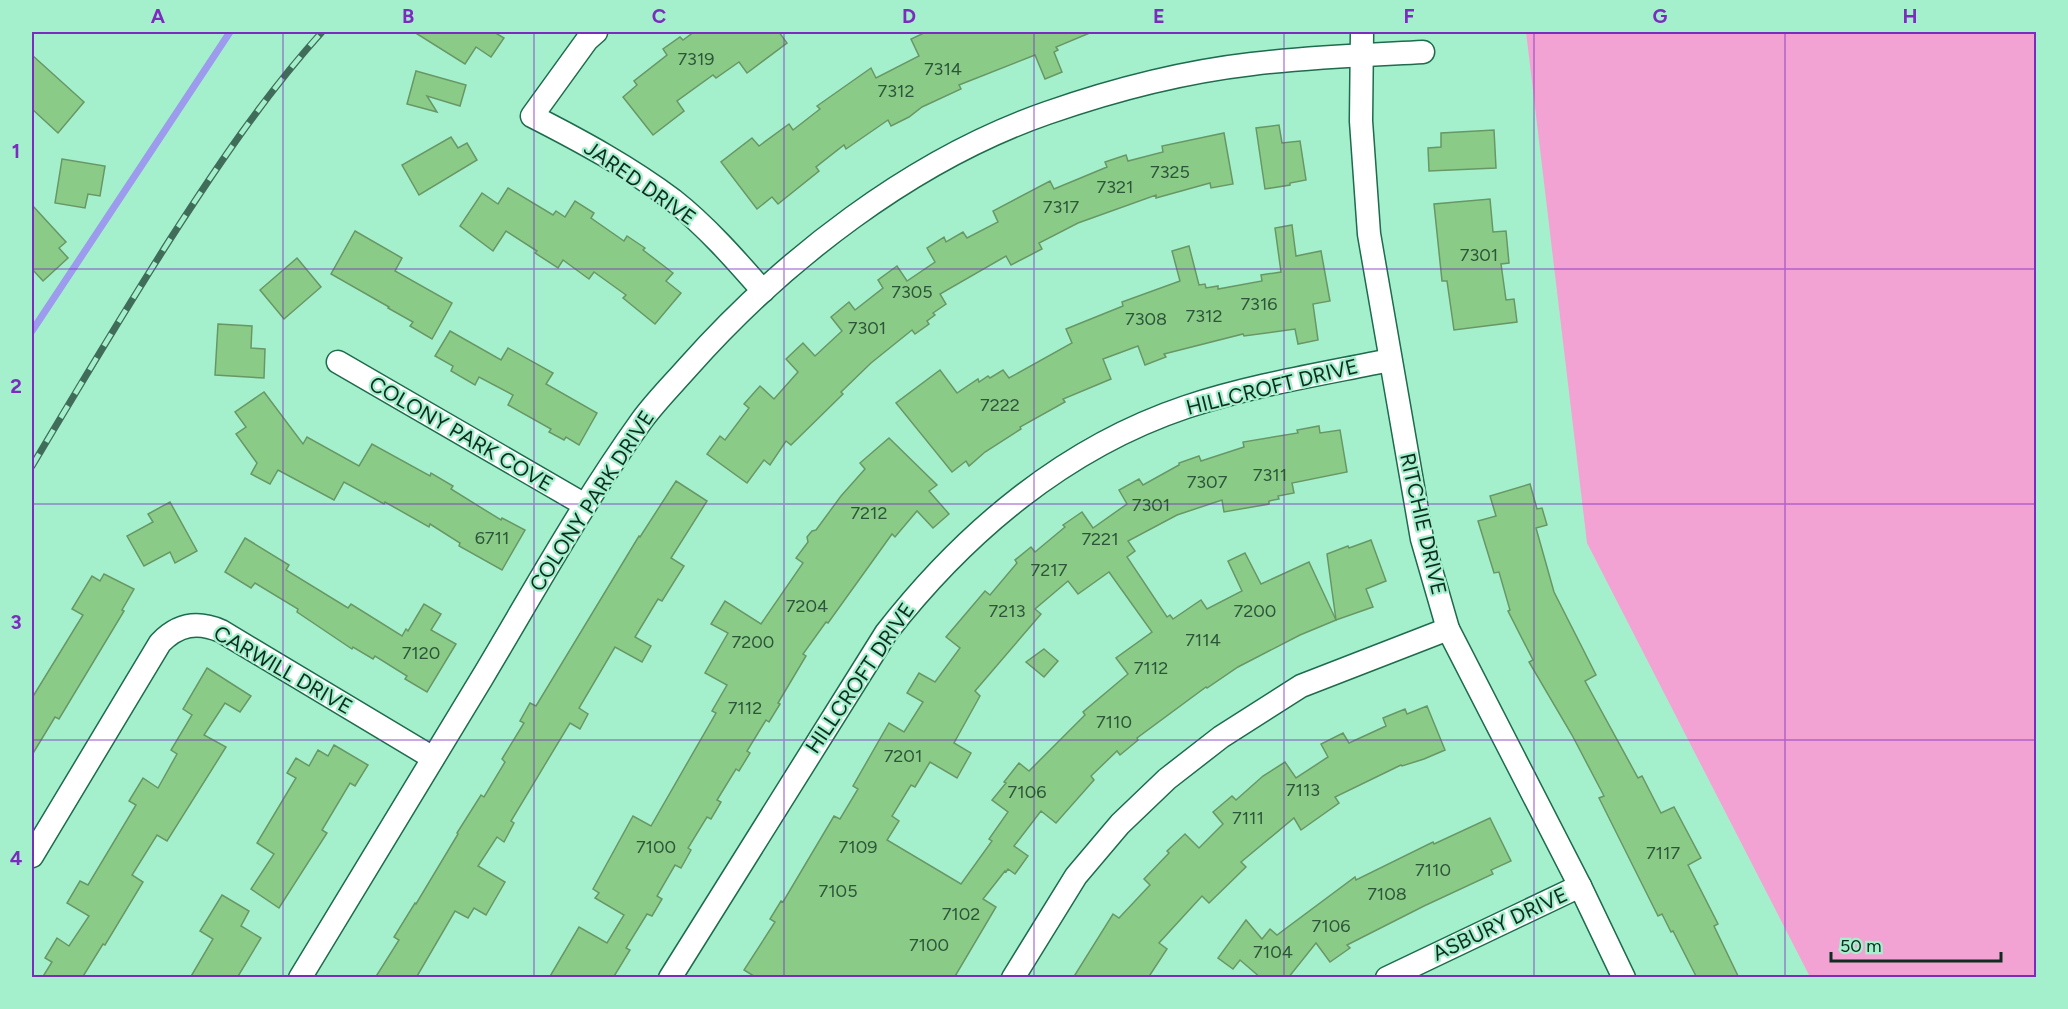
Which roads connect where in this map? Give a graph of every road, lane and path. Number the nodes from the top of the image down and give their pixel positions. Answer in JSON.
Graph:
{"nodes":[{"id":1,"x":596,"y":32,"type":"edge"},
{"id":2,"x":1362,"y":32,"type":"edge"},
{"id":3,"x":1423,"y":52,"type":"dead end"},
{"id":4,"x":1362,"y":55,"type":"junction"},
{"id":5,"x":763,"y":291,"type":"junction"},
{"id":6,"x":1390,"y":360,"type":"junction"},
{"id":7,"x":338,"y":362,"type":"dead end"},
{"id":8,"x":585,"y":505,"type":"junction"},
{"id":9,"x":1448,"y":629,"type":"junction"},
{"id":10,"x":433,"y":758,"type":"junction"},
{"id":11,"x":32,"y":856,"type":"edge"},
{"id":12,"x":1580,"y":886,"type":"junction"},
{"id":13,"x":300,"y":978,"type":"edge"},
{"id":14,"x":670,"y":978,"type":"edge"},
{"id":15,"x":1013,"y":978,"type":"edge"},
{"id":16,"x":1387,"y":978,"type":"edge"},
{"id":17,"x":1624,"y":978,"type":"edge"}],
"edges":[{"from":1,"to":5,"type":"street","name":"JARED DRIVE"},
{"from":2,"to":4,"type":"street","name":"RITCHIE DRIVE"},
{"from":3,"to":4,"type":"street","name":"COLONY PARK DRIVE"},
{"from":4,"to":5,"type":"street","name":"COLONY PARK DRIVE"},
{"from":4,"to":6,"type":"street","name":"RITCHIE DRIVE"},
{"from":5,"to":8,"type":"street","name":"COLONY PARK DRIVE"},
{"from":6,"to":9,"type":"street","name":"RITCHIE DRIVE"},
{"from":6,"to":14,"type":"street","name":"HILLCROFT DRIVE"},
{"from":7,"to":8,"type":"street","name":"COLONY PARK COVE"},
{"from":8,"to":10,"type":"street","name":"COLONY PARK DRIVE"},
{"from":9,"to":12,"type":"street","name":"RITCHIE DRIVE"},
{"from":9,"to":15,"type":"street"},
{"from":10,"to":11,"type":"street","name":"CARWILL DRIVE"},
{"from":10,"to":13,"type":"street","name":"COLONY PARK DRIVE"},
{"from":12,"to":16,"type":"street","name":"ASBURY DRIVE"},
{"from":12,"to":17,"type":"street","name":"RITCHIE DRIVE"}]}
